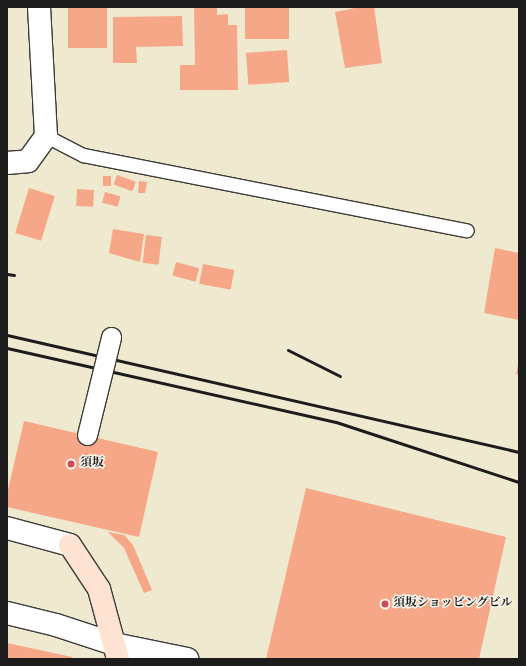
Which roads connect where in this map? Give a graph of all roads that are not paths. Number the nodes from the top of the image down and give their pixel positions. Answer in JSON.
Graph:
{"nodes":[{"id":1,"x":39,"y":7,"type":"edge"},
{"id":2,"x":46,"y":136,"type":"junction"},
{"id":3,"x":7,"y":163,"type":"edge"},
{"id":4,"x":467,"y":230,"type":"dead end"},
{"id":5,"x":112,"y":337,"type":"dead end"},
{"id":6,"x":87,"y":435,"type":"dead end"},
{"id":7,"x":7,"y":528,"type":"edge"},
{"id":8,"x":70,"y":545,"type":"joint"},
{"id":9,"x":7,"y":613,"type":"edge"},
{"id":10,"x":116,"y":652,"type":"edge"},
{"id":11,"x":187,"y":659,"type":"edge"}],
"edges":[{"from":1,"to":2,"type":"street"},
{"from":2,"to":3,"type":"street"},
{"from":2,"to":4,"type":"lane"},
{"from":5,"to":6,"type":"street","bridge":true},
{"from":7,"to":8,"type":"street"},
{"from":8,"to":10,"type":"main road"},
{"from":9,"to":10,"type":"street"},
{"from":10,"to":11,"type":"street"}]}
